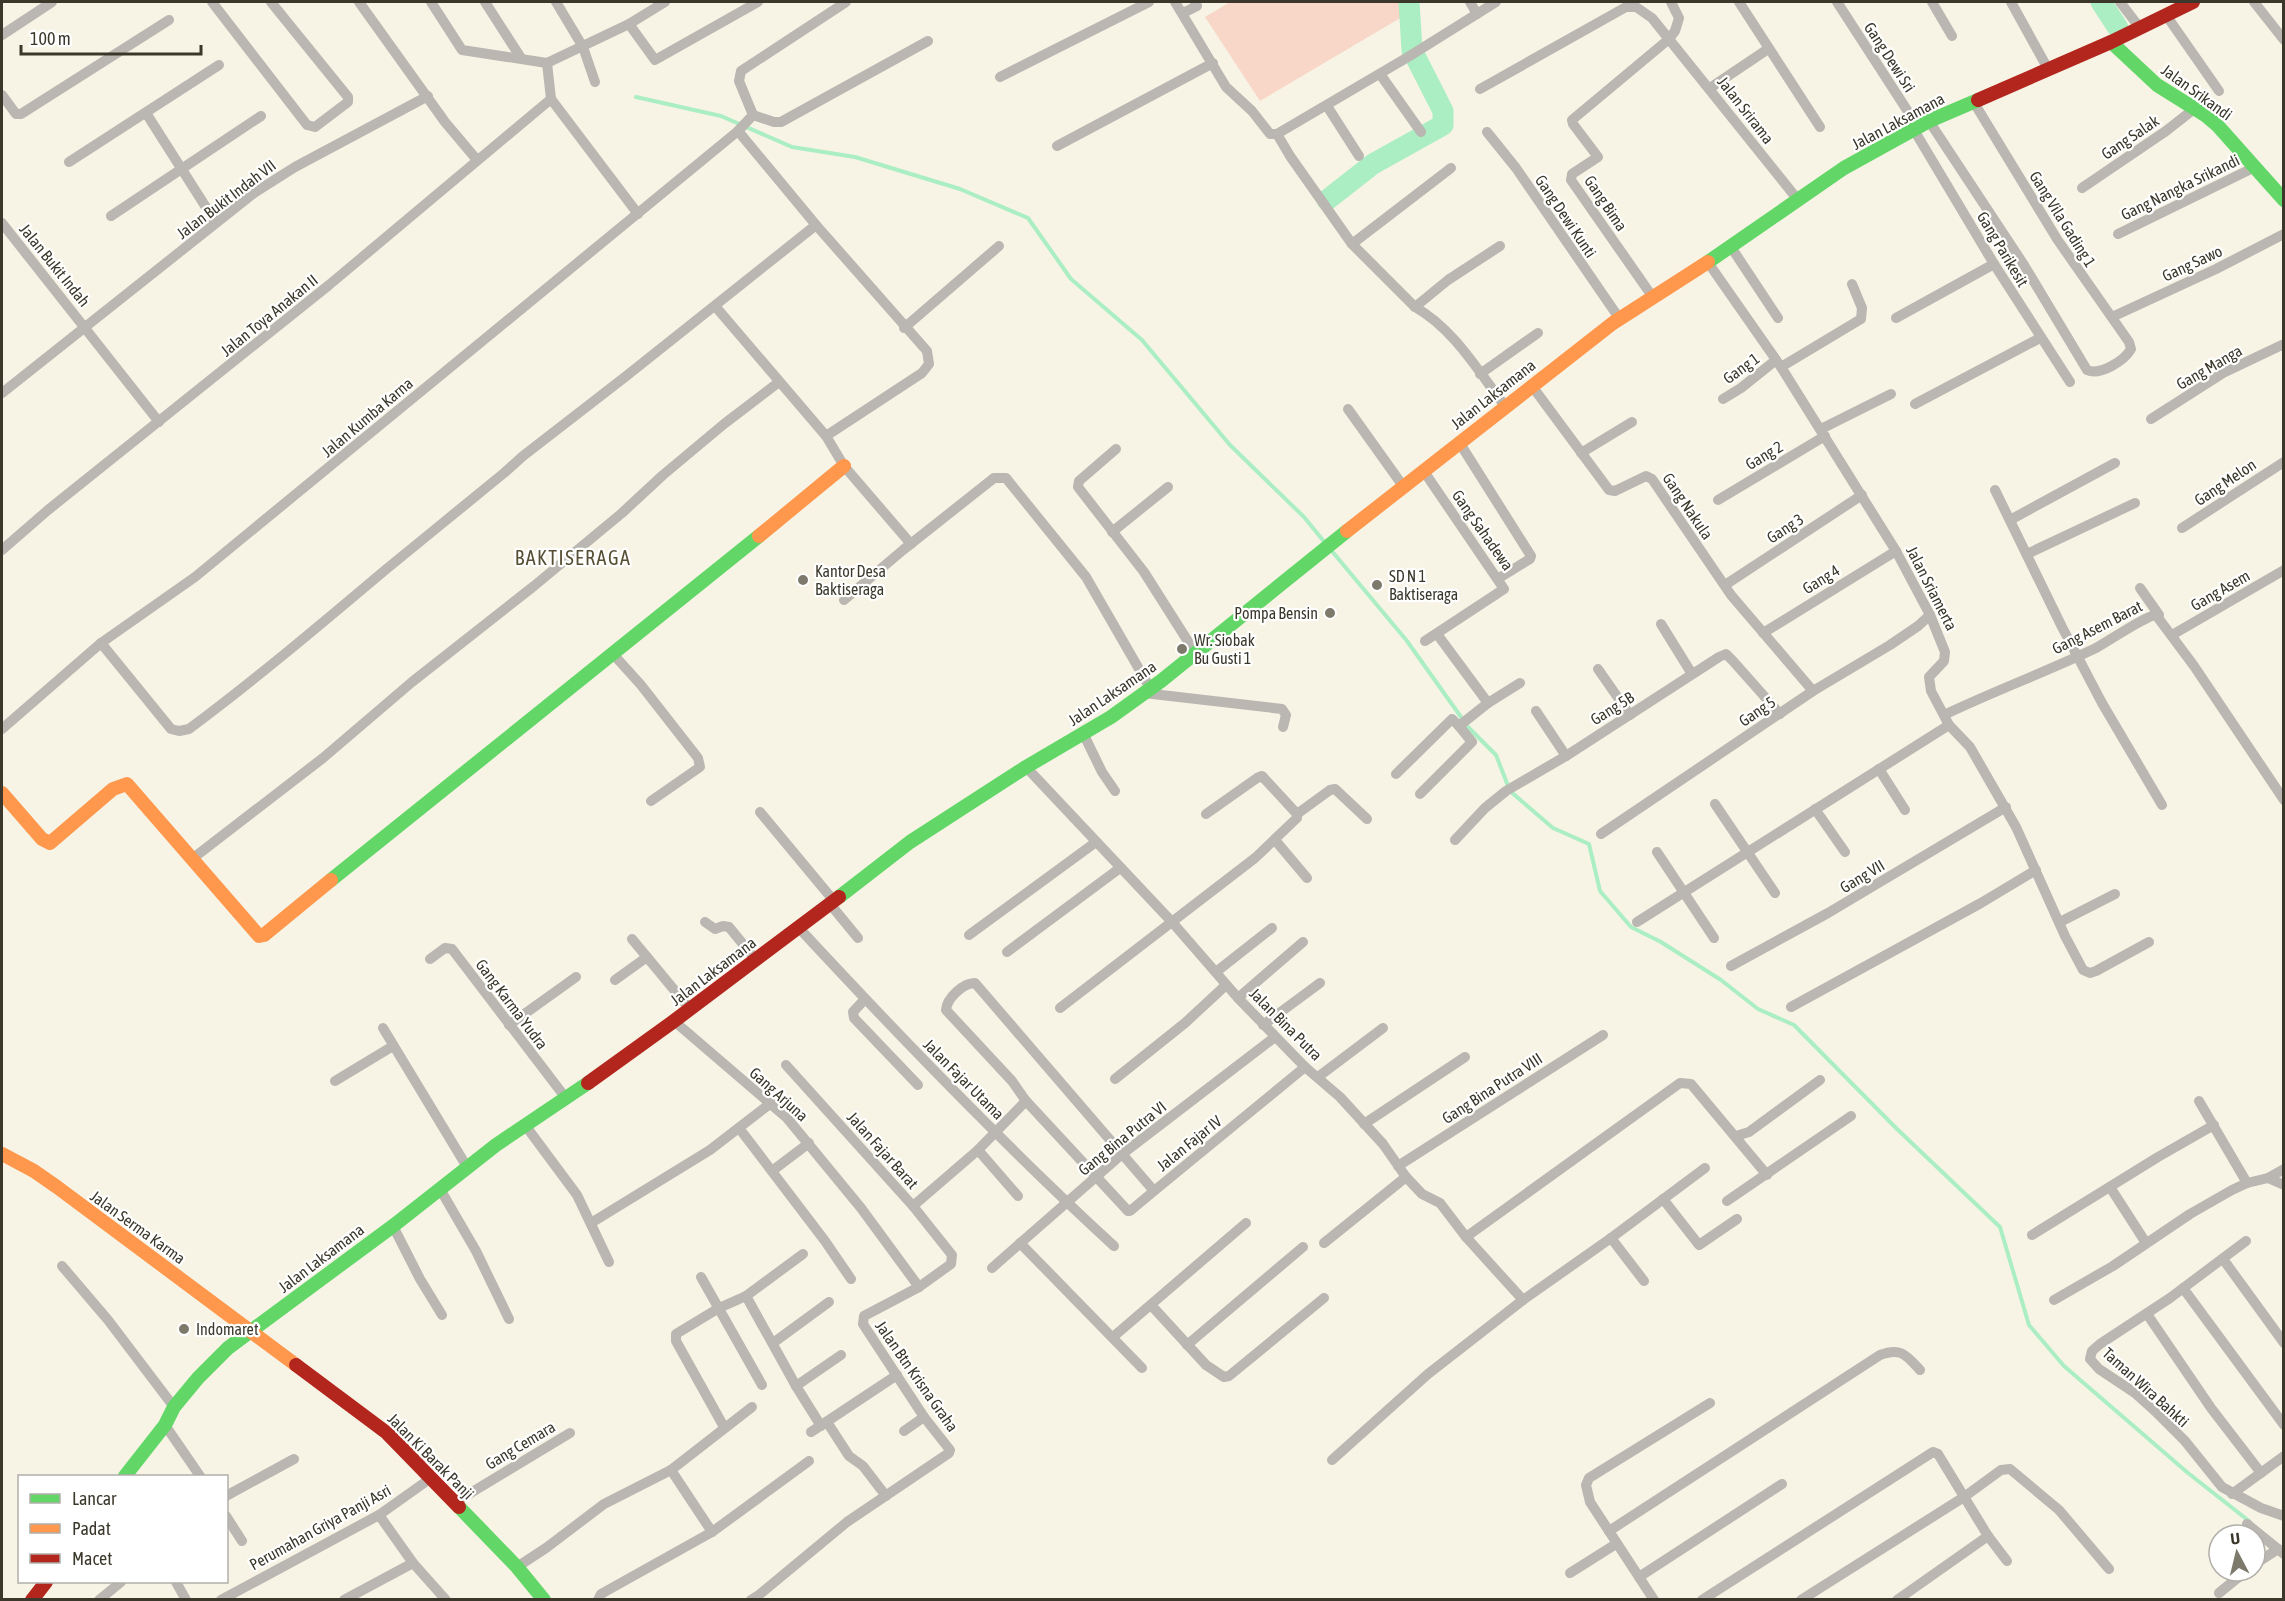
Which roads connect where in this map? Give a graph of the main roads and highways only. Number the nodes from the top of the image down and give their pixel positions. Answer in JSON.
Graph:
{"nodes":[{"id":1,"x":2193,"y":2,"type":"edge"},
{"id":2,"x":2173,"y":8,"type":"edge"},
{"id":3,"x":2110,"y":42,"type":"junction"},
{"id":4,"x":2283,"y":200,"type":"edge"},
{"id":5,"x":844,"y":466,"type":"road end"},
{"id":6,"x":2,"y":793,"type":"edge"},
{"id":7,"x":2,"y":1154,"type":"edge"},
{"id":8,"x":249,"y":1333,"type":"junction"},
{"id":9,"x":126,"y":1475,"type":"edge"},
{"id":10,"x":44,"y":1583,"type":"edge"},
{"id":11,"x":32,"y":1599,"type":"edge"},
{"id":12,"x":544,"y":1599,"type":"edge"}],
"edges":[{"from":1,"to":2,"type":"main road","name":"Jalan Laksamana"},
{"from":2,"to":3,"type":"main road","name":"Jalan Laksamana"},
{"from":3,"to":4,"type":"main road","name":"Jalan Srikandi"},
{"from":3,"to":8,"type":"main road","name":"Jalan Laksamana"},
{"from":5,"to":6,"type":"main road"},
{"from":7,"to":8,"type":"main road","name":"Jalan Serma Karma"},
{"from":8,"to":9,"type":"main road","name":"Jalan Laksamana"},
{"from":8,"to":12,"type":"main road","name":"Jalan Ki Barak Panji"},
{"from":10,"to":11,"type":"main road"}]}
